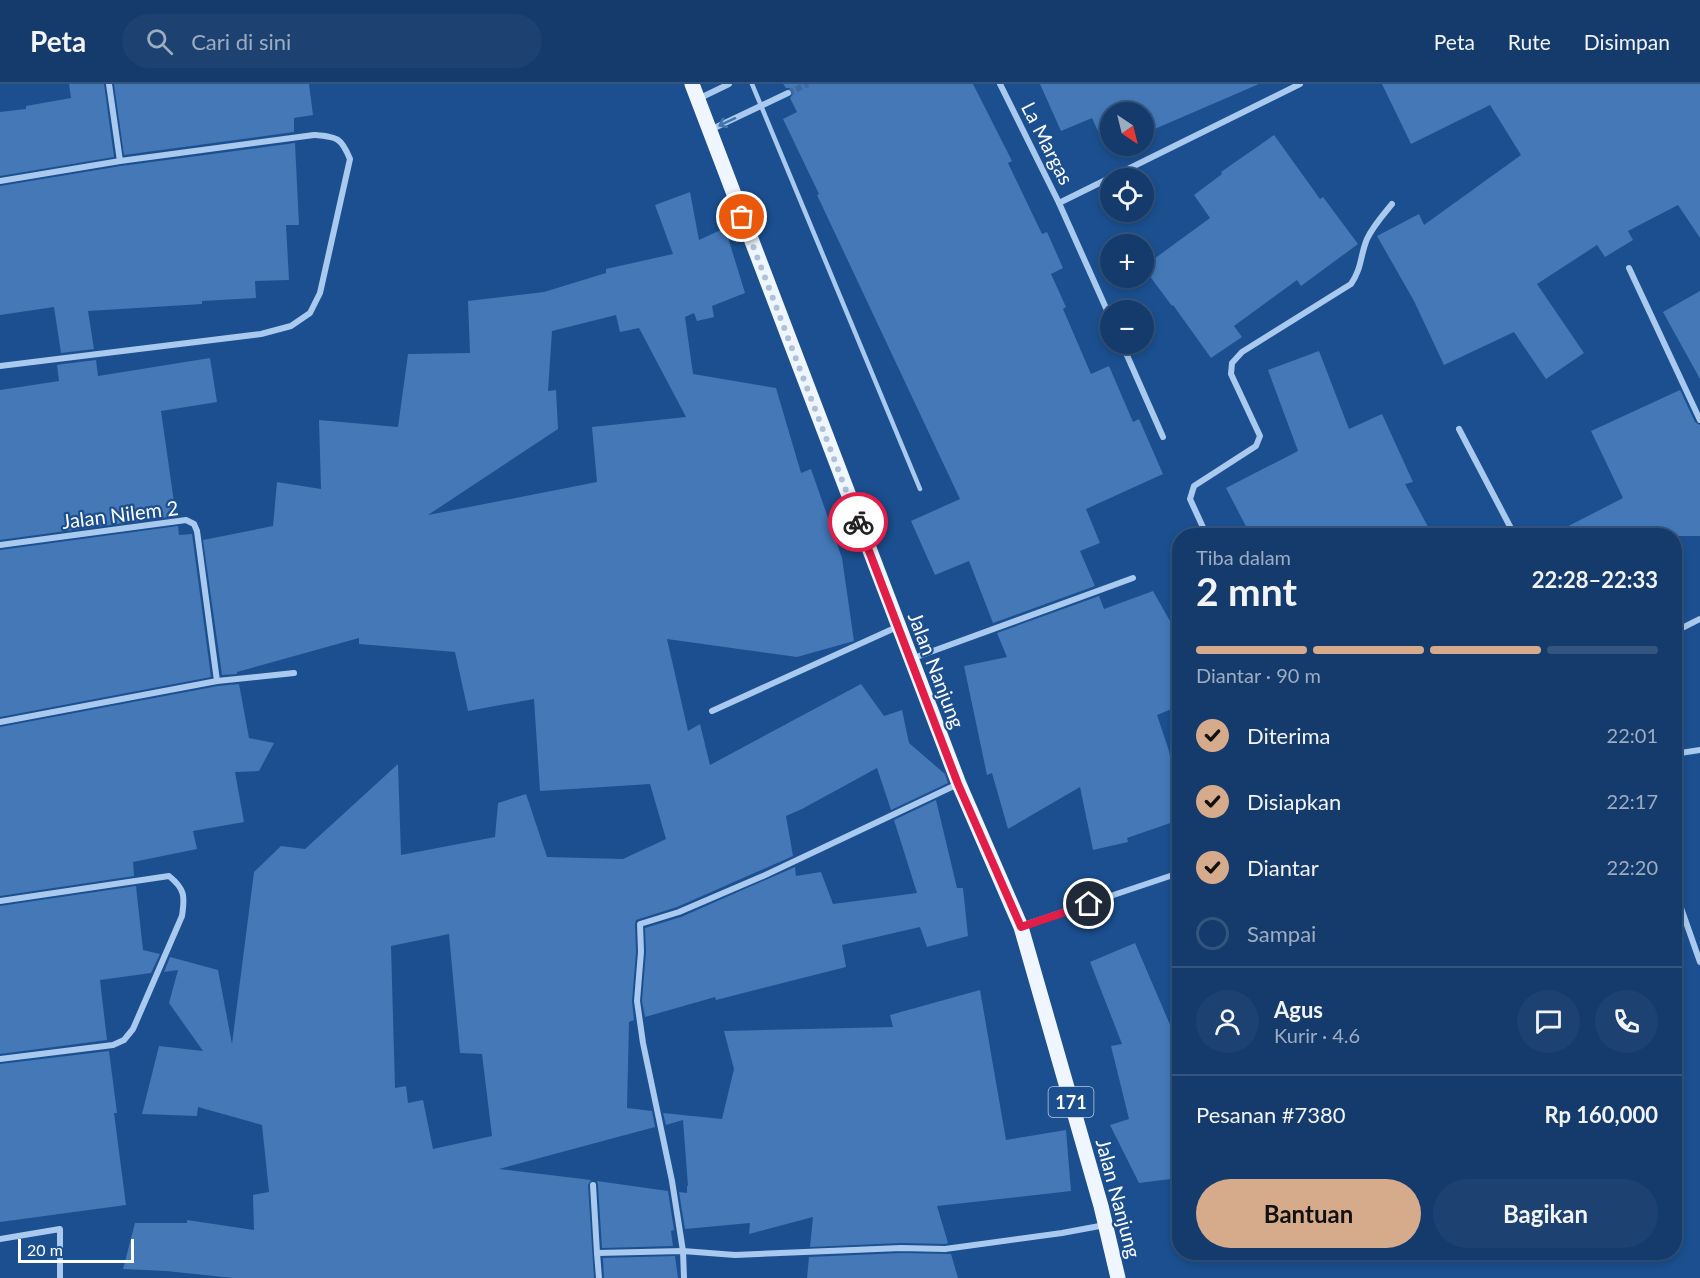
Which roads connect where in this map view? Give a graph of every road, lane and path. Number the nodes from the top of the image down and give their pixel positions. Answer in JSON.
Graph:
{"nodes":[{"id":1,"x":109,"y":84,"type":"edge"},
{"id":2,"x":692,"y":84,"type":"edge"},
{"id":3,"x":729,"y":84,"type":"edge"},
{"id":4,"x":752,"y":84,"type":"edge"},
{"id":5,"x":1000,"y":84,"type":"edge"},
{"id":6,"x":1300,"y":84,"type":"edge"},
{"id":7,"x":788,"y":93,"type":"tunnel mouth"},
{"id":8,"x":697,"y":99,"type":"junction"},
{"id":9,"x":761,"y":106,"type":"junction"},
{"id":10,"x":710,"y":131,"type":"junction"},
{"id":11,"x":120,"y":161,"type":"junction"},
{"id":12,"x":0,"y":181,"type":"edge"},
{"id":13,"x":1059,"y":202,"type":"junction"},
{"id":14,"x":1392,"y":204,"type":"dead end"},
{"id":15,"x":1629,"y":268,"type":"dead end"},
{"id":16,"x":1102,"y":300,"type":"edge"},
{"id":17,"x":1126,"y":354,"type":"edge"},
{"id":18,"x":0,"y":366,"type":"edge"},
{"id":19,"x":1700,"y":420,"type":"edge"},
{"id":20,"x":1458,"y":429,"type":"dead end"},
{"id":21,"x":1163,"y":437,"type":"dead end"},
{"id":22,"x":920,"y":489,"type":"dead end"},
{"id":23,"x":1203,"y":528,"type":"edge"},
{"id":24,"x":1511,"y":528,"type":"edge"},
{"id":25,"x":0,"y":545,"type":"edge"},
{"id":26,"x":1133,"y":578,"type":"dead end"},
{"id":27,"x":1700,"y":619,"type":"edge"},
{"id":28,"x":898,"y":627,"type":"junction"},
{"id":29,"x":1682,"y":628,"type":"edge"},
{"id":30,"x":910,"y":659,"type":"junction"},
{"id":31,"x":294,"y":673,"type":"dead end"},
{"id":32,"x":217,"y":681,"type":"junction"},
{"id":33,"x":712,"y":711,"type":"dead end"},
{"id":34,"x":0,"y":722,"type":"edge"},
{"id":35,"x":1700,"y":750,"type":"edge"},
{"id":36,"x":1682,"y":753,"type":"edge"},
{"id":37,"x":958,"y":784,"type":"junction"},
{"id":38,"x":1172,"y":875,"type":"edge"},
{"id":39,"x":0,"y":901,"type":"edge"},
{"id":40,"x":1682,"y":911,"type":"edge"},
{"id":41,"x":1021,"y":927,"type":"junction"},
{"id":42,"x":1700,"y":962,"type":"edge"},
{"id":43,"x":0,"y":1059,"type":"edge"},
{"id":44,"x":593,"y":1185,"type":"dead end"},
{"id":45,"x":1105,"y":1225,"type":"junction"},
{"id":46,"x":0,"y":1239,"type":"edge"},
{"id":47,"x":683,"y":1251,"type":"junction"},
{"id":48,"x":597,"y":1253,"type":"junction"},
{"id":49,"x":60,"y":1278,"type":"edge"},
{"id":50,"x":599,"y":1278,"type":"edge"},
{"id":51,"x":684,"y":1278,"type":"edge"},
{"id":52,"x":1118,"y":1278,"type":"edge"}],
"edges":[{"from":1,"to":11,"type":"street"},
{"from":2,"to":8,"type":"main road","name":"Jalan Nanjung","number":"171"},
{"from":3,"to":8,"type":"street"},
{"from":4,"to":9,"type":"lane"},
{"from":5,"to":13,"type":"street","name":"La Margas"},
{"from":6,"to":13,"type":"street","name":"La Margas"},
{"from":7,"to":9,"type":"street"},
{"from":8,"to":10,"type":"main road","name":"Jalan Nanjung","number":"171"},
{"from":9,"to":10,"type":"street","one_way":true},
{"from":9,"to":22,"type":"lane"},
{"from":10,"to":28,"type":"main road","name":"Jalan Nanjung","number":"171"},
{"from":11,"to":12,"type":"street"},
{"from":11,"to":18,"type":"street"},
{"from":13,"to":16,"type":"street"},
{"from":14,"to":23,"type":"street"},
{"from":15,"to":19,"type":"street"},
{"from":17,"to":21,"type":"street"},
{"from":20,"to":24,"type":"street"},
{"from":25,"to":32,"type":"street","name":"Jalan Nilem 2"},
{"from":26,"to":30,"type":"street"},
{"from":27,"to":29,"type":"street"},
{"from":28,"to":30,"type":"main road","name":"Jalan Nanjung","number":"171"},
{"from":28,"to":33,"type":"street"},
{"from":30,"to":37,"type":"main road","name":"Jalan Nanjung","number":"171"},
{"from":31,"to":32,"type":"street"},
{"from":32,"to":34,"type":"street"},
{"from":35,"to":36,"type":"street"},
{"from":37,"to":41,"type":"main road","name":"Jalan Nanjung","number":"171"},
{"from":37,"to":47,"type":"street"},
{"from":38,"to":41,"type":"street"},
{"from":39,"to":43,"type":"street"},
{"from":40,"to":42,"type":"street"},
{"from":41,"to":45,"type":"main road","name":"Jalan Nanjung","number":"171"},
{"from":44,"to":48,"type":"street"},
{"from":45,"to":47,"type":"street"},
{"from":45,"to":52,"type":"main road","name":"Jalan Nanjung","number":"171"},
{"from":46,"to":49,"type":"street"},
{"from":47,"to":48,"type":"street"},
{"from":47,"to":51,"type":"street"},
{"from":48,"to":50,"type":"street"}]}
